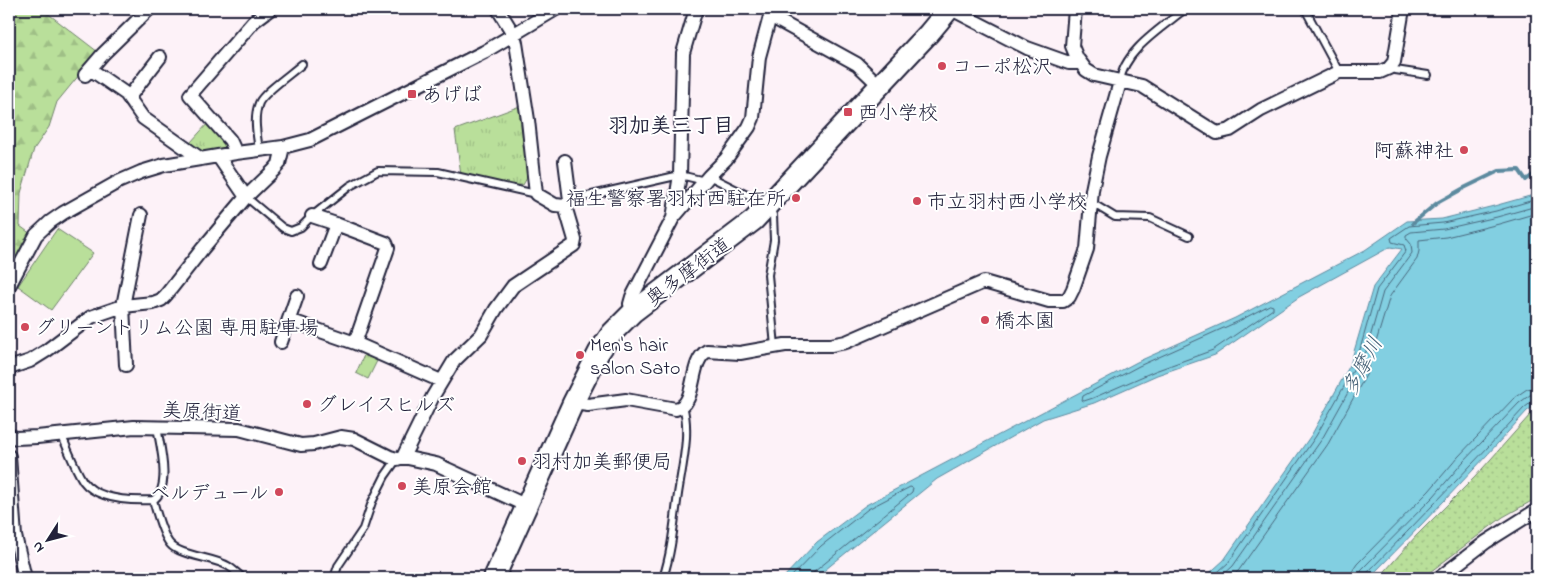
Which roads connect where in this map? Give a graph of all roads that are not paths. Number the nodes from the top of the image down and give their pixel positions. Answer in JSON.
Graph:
{"nodes":[{"id":1,"x":149,"y":9,"type":"edge"},
{"id":2,"x":270,"y":9,"type":"edge"},
{"id":3,"x":498,"y":9,"type":"edge"},
{"id":4,"x":556,"y":9,"type":"edge"},
{"id":5,"x":696,"y":9,"type":"edge"},
{"id":6,"x":950,"y":9,"type":"edge"},
{"id":7,"x":1075,"y":9,"type":"edge"},
{"id":8,"x":1185,"y":9,"type":"edge"},
{"id":9,"x":1305,"y":9,"type":"edge"},
{"id":10,"x":1402,"y":9,"type":"edge"},
{"id":11,"x":771,"y":12,"type":"edge"},
{"id":12,"x":514,"y":35,"type":"junction"},
{"id":13,"x":160,"y":57,"type":"dead end"},
{"id":14,"x":1080,"y":63,"type":"junction"},
{"id":15,"x":302,"y":64,"type":"dead end"},
{"id":16,"x":1388,"y":68,"type":"junction"},
{"id":17,"x":1339,"y":72,"type":"junction"},
{"id":18,"x":1428,"y":75,"type":"dead end"},
{"id":19,"x":1120,"y":82,"type":"junction"},
{"id":20,"x":880,"y":86,"type":"junction"},
{"id":21,"x":129,"y":97,"type":"junction"},
{"id":22,"x":284,"y":146,"type":"junction"},
{"id":23,"x":259,"y":150,"type":"junction"},
{"id":24,"x":236,"y":153,"type":"junction"},
{"id":25,"x":218,"y":156,"type":"junction"},
{"id":26,"x":200,"y":159,"type":"junction"},
{"id":27,"x":565,"y":161,"type":"dead end"},
{"id":28,"x":680,"y":175,"type":"junction"},
{"id":29,"x":707,"y":179,"type":"junction"},
{"id":30,"x":536,"y":194,"type":"junction"},
{"id":31,"x":246,"y":197,"type":"junction"},
{"id":32,"x":568,"y":203,"type":"junction"},
{"id":33,"x":1092,"y":203,"type":"junction"},
{"id":34,"x":769,"y":206,"type":"junction"},
{"id":35,"x":141,"y":215,"type":"dead end"},
{"id":36,"x":312,"y":216,"type":"junction"},
{"id":37,"x":673,"y":218,"type":"junction"},
{"id":38,"x":336,"y":224,"type":"junction"},
{"id":39,"x":1189,"y":236,"type":"dead end"},
{"id":40,"x":321,"y":264,"type":"dead end"},
{"id":41,"x":9,"y":286,"type":"edge"},
{"id":42,"x":298,"y":296,"type":"dead end"},
{"id":43,"x":124,"y":306,"type":"junction"},
{"id":44,"x":633,"y":312,"type":"junction"},
{"id":45,"x":289,"y":320,"type":"junction"},
{"id":46,"x":281,"y":342,"type":"dead end"},
{"id":47,"x":355,"y":343,"type":"junction"},
{"id":48,"x":775,"y":346,"type":"junction"},
{"id":49,"x":126,"y":365,"type":"dead end"},
{"id":50,"x":9,"y":368,"type":"edge"},
{"id":51,"x":441,"y":381,"type":"junction"},
{"id":52,"x":573,"y":403,"type":"junction"},
{"id":53,"x":683,"y":406,"type":"junction"},
{"id":54,"x":157,"y":427,"type":"junction"},
{"id":55,"x":61,"y":434,"type":"junction"},
{"id":56,"x":9,"y":435,"type":"edge"},
{"id":57,"x":9,"y":456,"type":"edge"},
{"id":58,"x":400,"y":458,"type":"junction"},
{"id":59,"x":153,"y":500,"type":"junction"},
{"id":60,"x":527,"y":506,"type":"junction"},
{"id":61,"x":1537,"y":510,"type":"edge"},
{"id":62,"x":14,"y":563,"type":"edge"},
{"id":63,"x":25,"y":578,"type":"edge"},
{"id":64,"x":243,"y":578,"type":"edge"},
{"id":65,"x":334,"y":578,"type":"edge"},
{"id":66,"x":494,"y":578,"type":"edge"},
{"id":67,"x":663,"y":578,"type":"edge"},
{"id":68,"x":1439,"y":578,"type":"edge"}],
"edges":[{"from":1,"to":21,"type":"street"},
{"from":2,"to":24,"type":"street"},
{"from":3,"to":12,"type":"street"},
{"from":4,"to":12,"type":"street"},
{"from":5,"to":28,"type":"street"},
{"from":6,"to":14,"type":"street"},
{"from":6,"to":20,"type":"main road","name":"奥多摩街道"},
{"from":7,"to":14,"type":"street"},
{"from":8,"to":19,"type":"lane"},
{"from":9,"to":17,"type":"lane"},
{"from":10,"to":16,"type":"street"},
{"from":11,"to":20,"type":"street"},
{"from":11,"to":29,"type":"street"},
{"from":12,"to":22,"type":"street"},
{"from":12,"to":30,"type":"street"},
{"from":13,"to":21,"type":"street"},
{"from":14,"to":19,"type":"street"},
{"from":15,"to":23,"type":"lane"},
{"from":16,"to":17,"type":"street"},
{"from":16,"to":18,"type":"lane"},
{"from":17,"to":19,"type":"street"},
{"from":19,"to":33,"type":"street"},
{"from":20,"to":34,"type":"main road","name":"奥多摩街道"},
{"from":21,"to":26,"type":"street"},
{"from":22,"to":23,"type":"street"},
{"from":22,"to":31,"type":"street"},
{"from":23,"to":24,"type":"street"},
{"from":24,"to":25,"type":"street"},
{"from":25,"to":26,"type":"street"},
{"from":25,"to":31,"type":"street"},
{"from":26,"to":41,"type":"street"},
{"from":27,"to":32,"type":"street"},
{"from":28,"to":29,"type":"lane"},
{"from":28,"to":32,"type":"lane"},
{"from":28,"to":37,"type":"street"},
{"from":29,"to":34,"type":"lane"},
{"from":29,"to":37,"type":"street"},
{"from":30,"to":32,"type":"street"},
{"from":30,"to":36,"type":"lane"},
{"from":31,"to":36,"type":"lane"},
{"from":31,"to":43,"type":"street"},
{"from":32,"to":51,"type":"street"},
{"from":33,"to":39,"type":"lane"},
{"from":33,"to":48,"type":"street"},
{"from":34,"to":44,"type":"main road","name":"奥多摩街道"},
{"from":34,"to":48,"type":"lane"},
{"from":35,"to":43,"type":"street"},
{"from":36,"to":38,"type":"street"},
{"from":37,"to":44,"type":"street"},
{"from":38,"to":40,"type":"street"},
{"from":38,"to":47,"type":"street"},
{"from":42,"to":45,"type":"street"},
{"from":43,"to":49,"type":"street"},
{"from":43,"to":50,"type":"street"},
{"from":44,"to":52,"type":"main road","name":"奥多摩街道"},
{"from":45,"to":46,"type":"street"},
{"from":45,"to":47,"type":"street"},
{"from":47,"to":51,"type":"street"},
{"from":48,"to":53,"type":"street"},
{"from":51,"to":58,"type":"street"},
{"from":52,"to":53,"type":"street"},
{"from":52,"to":60,"type":"main road","name":"奥多摩街道"},
{"from":53,"to":67,"type":"lane"},
{"from":54,"to":55,"type":"street","name":"美原街道"},
{"from":54,"to":58,"type":"street","name":"美原街道"},
{"from":54,"to":59,"type":"lane"},
{"from":55,"to":56,"type":"street","name":"美原街道"},
{"from":55,"to":59,"type":"lane"},
{"from":57,"to":62,"type":"street"},
{"from":58,"to":60,"type":"street","name":"美原街道"},
{"from":58,"to":65,"type":"lane"},
{"from":59,"to":64,"type":"lane"},
{"from":60,"to":66,"type":"main road","name":"奥多摩街道"},
{"from":61,"to":68,"type":"street"},
{"from":62,"to":63,"type":"street"}]}
